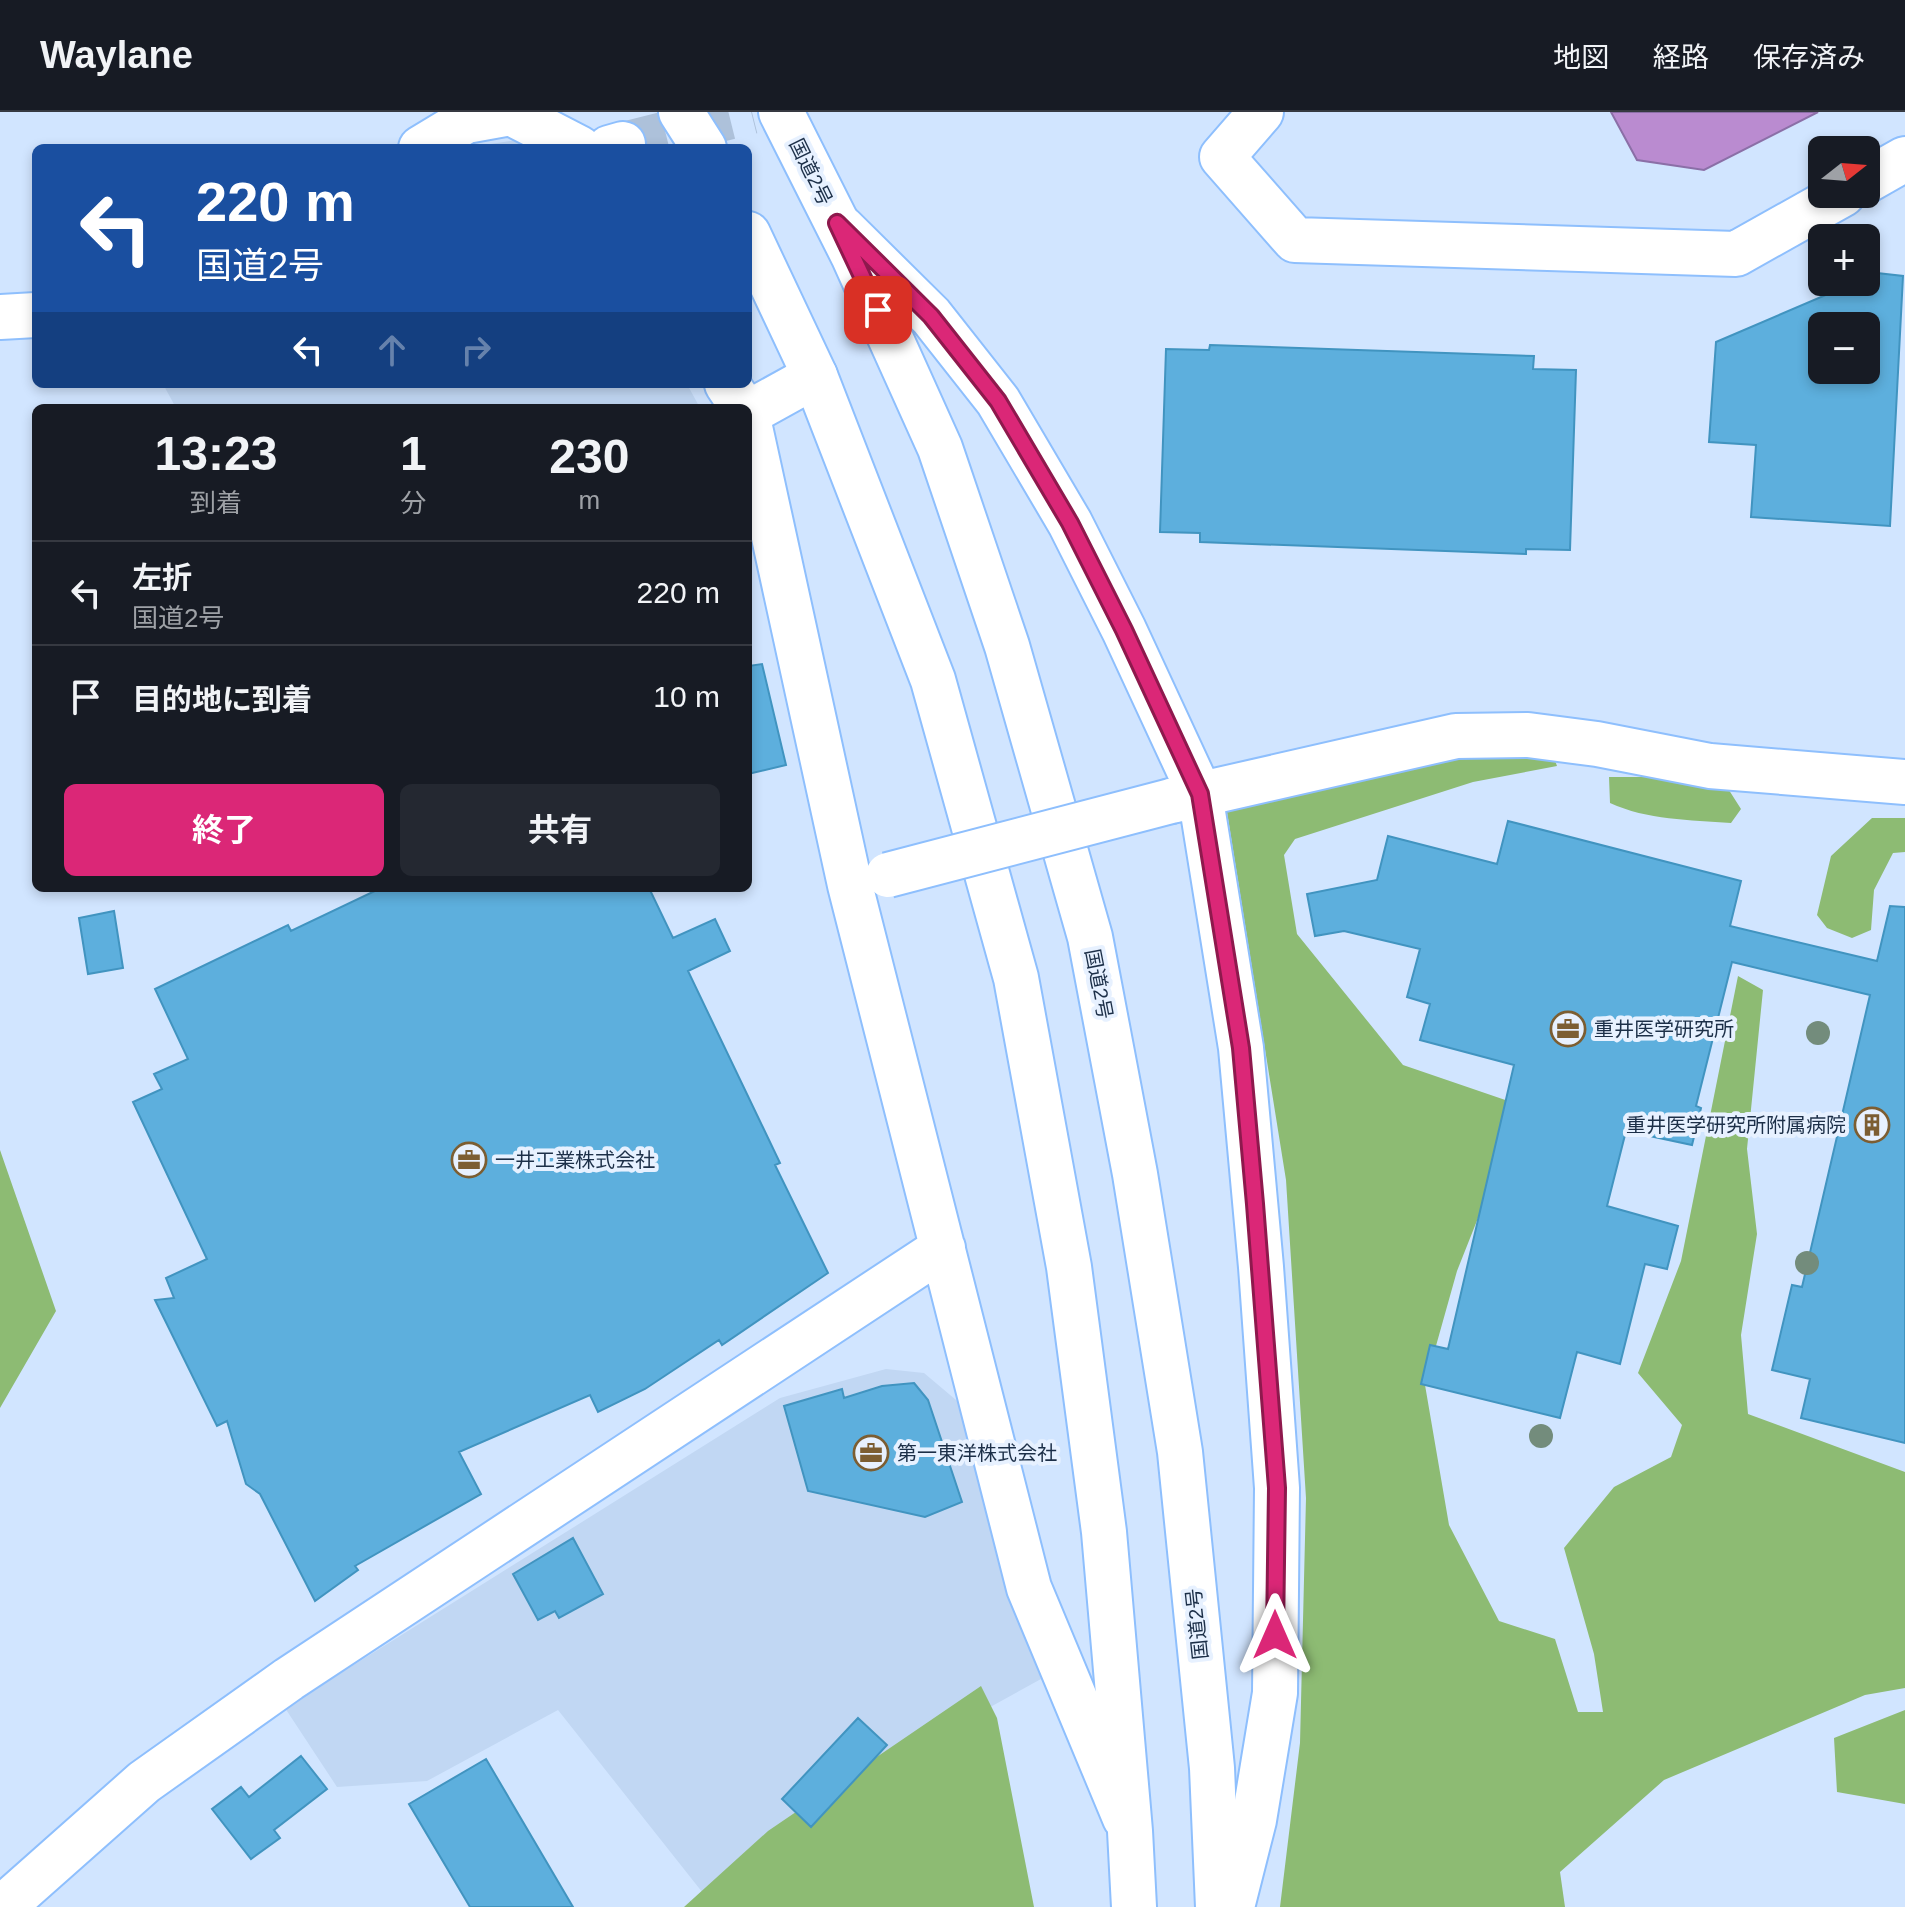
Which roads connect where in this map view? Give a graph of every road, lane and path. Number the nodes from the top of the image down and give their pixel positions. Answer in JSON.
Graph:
{"nodes":[{"id":1,"x":681,"y":112,"type":"edge"},
{"id":2,"x":781,"y":112,"type":"edge"},
{"id":3,"x":1261,"y":112,"type":"edge"},
{"id":4,"x":428,"y":144,"type":"edge"},
{"id":5,"x":571,"y":144,"type":"edge"},
{"id":6,"x":701,"y":144,"type":"edge"},
{"id":7,"x":1905,"y":159,"type":"edge"},
{"id":8,"x":1880,"y":173,"type":"edge"},
{"id":9,"x":1818,"y":208,"type":"edge"},
{"id":10,"x":837,"y":223,"type":"junction"},
{"id":11,"x":752,"y":242,"type":"edge"},
{"id":12,"x":32,"y":315,"type":"edge"},
{"id":13,"x":0,"y":317,"type":"edge"},
{"id":14,"x":815,"y":376,"type":"junction"},
{"id":15,"x":752,"y":414,"type":"edge"},
{"id":16,"x":752,"y":431,"type":"edge"},
{"id":17,"x":1905,"y":782,"type":"edge"},
{"id":18,"x":1185,"y":798,"type":"junction"},
{"id":19,"x":869,"y":880,"type":"junction"},
{"id":20,"x":943,"y":1248,"type":"junction"},
{"id":21,"x":1130,"y":1831,"type":"junction"},
{"id":22,"x":3,"y":1907,"type":"edge"},
{"id":23,"x":1134,"y":1907,"type":"edge"},
{"id":24,"x":1218,"y":1907,"type":"edge"},
{"id":25,"x":1232,"y":1907,"type":"edge"}],
"edges":[{"from":1,"to":6,"type":"main road"},
{"from":2,"to":10,"type":"main road","name":"国道2号"},
{"from":3,"to":9,"type":"main road"},
{"from":4,"to":5,"type":"main road"},
{"from":7,"to":8,"type":"main road"},
{"from":10,"to":18,"type":"main road"},
{"from":10,"to":24,"type":"main road","name":"国道2号"},
{"from":11,"to":14,"type":"main road"},
{"from":12,"to":13,"type":"main road"},
{"from":14,"to":15,"type":"main road"},
{"from":14,"to":21,"type":"main road"},
{"from":16,"to":19,"type":"main road"},
{"from":17,"to":18,"type":"main road"},
{"from":18,"to":19,"type":"main road","bridge":true},
{"from":18,"to":25,"type":"main road"},
{"from":19,"to":20,"type":"main road"},
{"from":20,"to":21,"type":"main road"},
{"from":20,"to":22,"type":"main road"},
{"from":21,"to":23,"type":"main road"}]}
